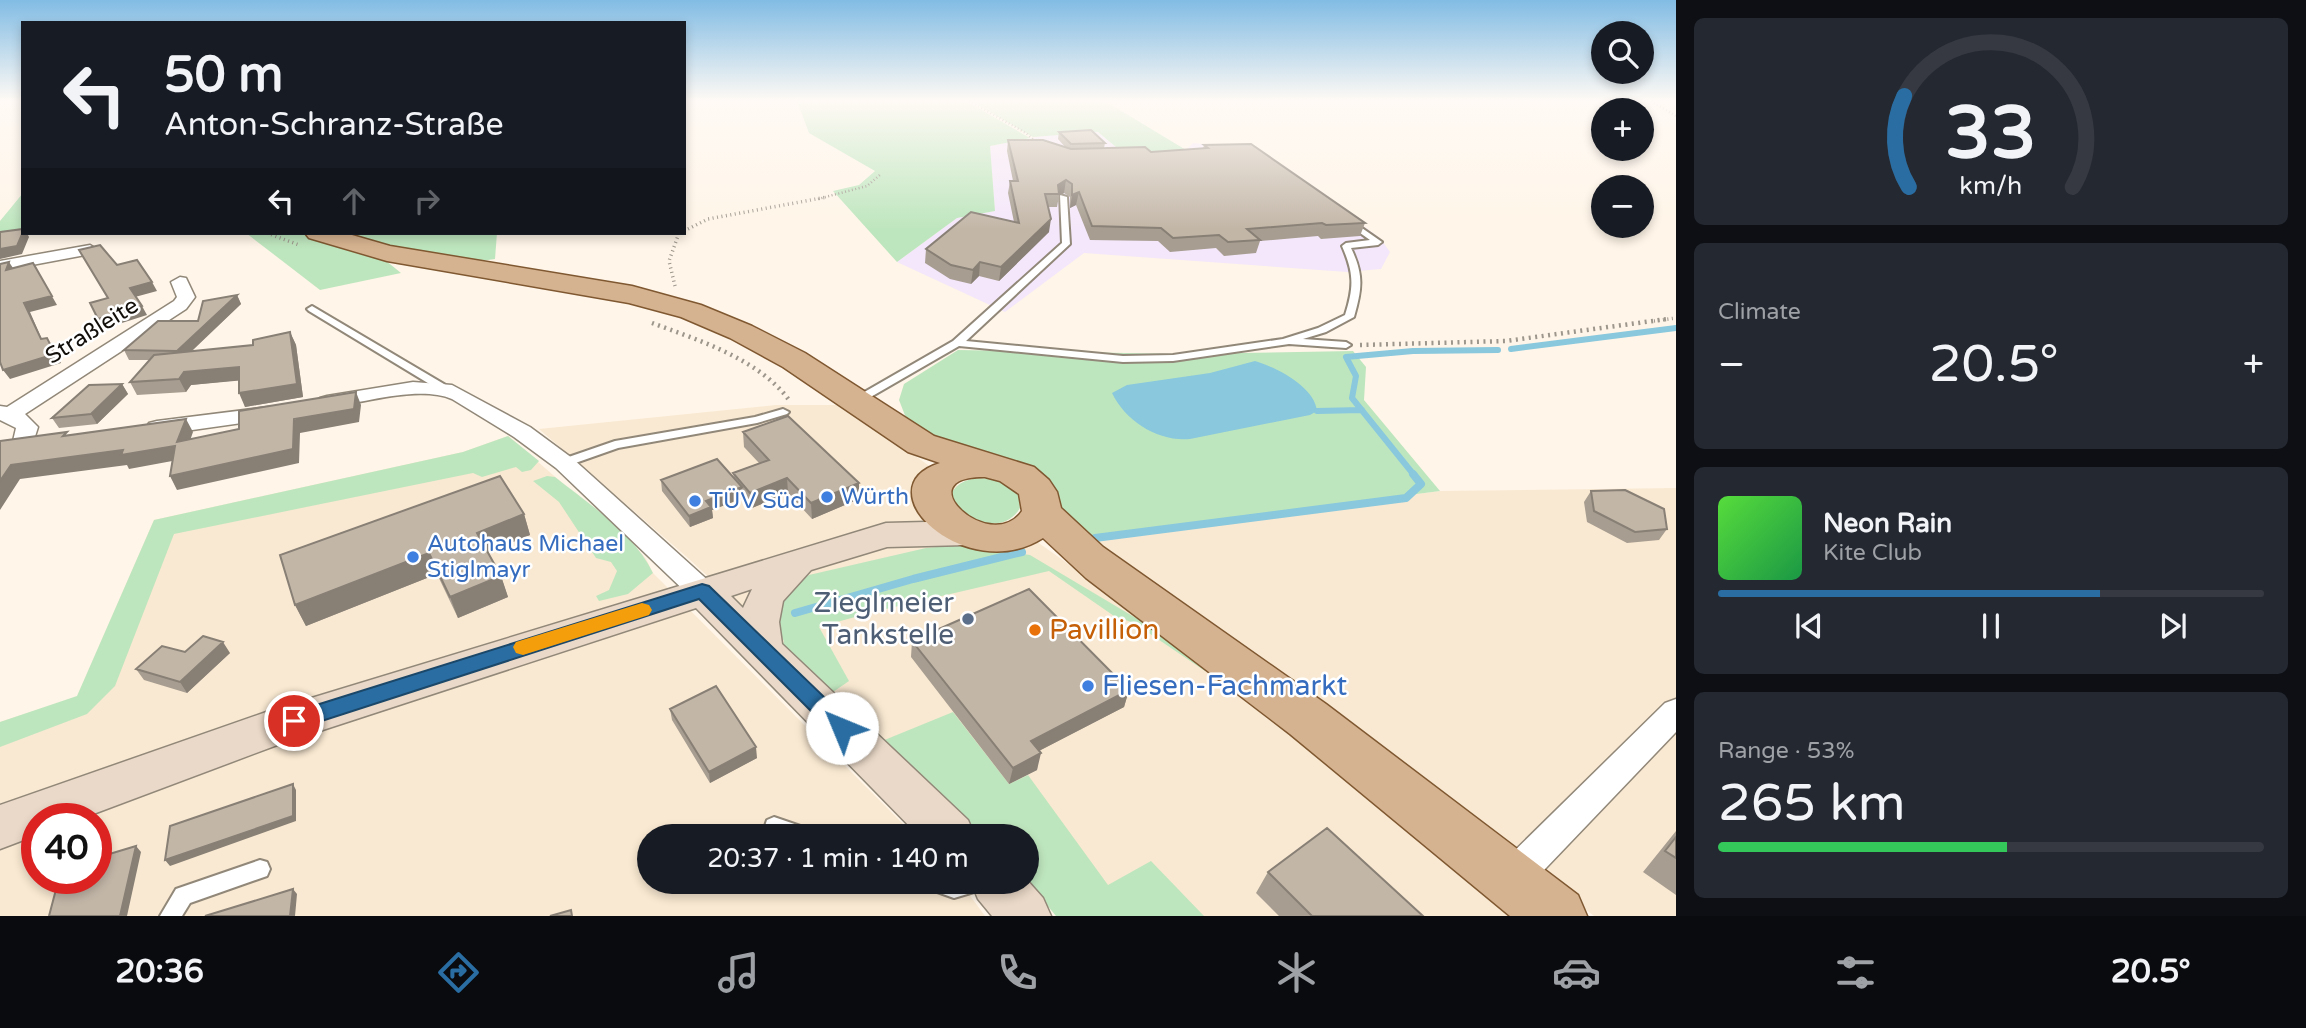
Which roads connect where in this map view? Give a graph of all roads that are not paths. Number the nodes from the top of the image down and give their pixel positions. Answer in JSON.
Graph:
{"nodes":[{"id":1,"x":1062,"y":197,"type":"edge"},
{"id":2,"x":1336,"y":212,"type":"edge"},
{"id":3,"x":310,"y":239,"type":"edge"},
{"id":4,"x":90,"y":250,"type":"edge"},
{"id":5,"x":0,"y":266,"type":"edge"},
{"id":6,"x":180,"y":282,"type":"dead end"},
{"id":7,"x":312,"y":309,"type":"dead end"},
{"id":8,"x":1284,"y":342,"type":"junction"},
{"id":9,"x":957,"y":343,"type":"junction"},
{"id":10,"x":1346,"y":345,"type":"road end"},
{"id":11,"x":445,"y":389,"type":"junction"},
{"id":12,"x":858,"y":400,"type":"junction"},
{"id":13,"x":782,"y":412,"type":"road end"},
{"id":14,"x":4,"y":413,"type":"edge"},
{"id":15,"x":137,"y":431,"type":"edge"},
{"id":16,"x":50,"y":439,"type":"edge"},
{"id":17,"x":24,"y":441,"type":"junction"},
{"id":18,"x":1,"y":444,"type":"edge"},
{"id":19,"x":921,"y":444,"type":"junction"},
{"id":20,"x":564,"y":463,"type":"junction"},
{"id":21,"x":984,"y":466,"type":"junction"},
{"id":22,"x":935,"y":491,"type":"junction"},
{"id":23,"x":1028,"y":523,"type":"junction"},
{"id":24,"x":965,"y":533,"type":"junction"},
{"id":25,"x":886,"y":535,"type":"junction"},
{"id":26,"x":801,"y":560,"type":"junction"},
{"id":27,"x":702,"y":591,"type":"junction"},
{"id":28,"x":763,"y":650,"type":"junction"},
{"id":29,"x":1676,"y":712,"type":"edge"},
{"id":30,"x":939,"y":824,"type":"edge"},
{"id":31,"x":0,"y":827,"type":"edge"},
{"id":32,"x":260,"y":869,"type":"dead end"},
{"id":33,"x":1511,"y":879,"type":"junction"},
{"id":34,"x":1006,"y":894,"type":"edge"},
{"id":35,"x":170,"y":916,"type":"edge"},
{"id":36,"x":1025,"y":916,"type":"edge"},
{"id":37,"x":1557,"y":916,"type":"edge"}],
"edges":[{"from":1,"to":9,"type":"lane"},
{"from":2,"to":8,"type":"lane"},
{"from":3,"to":12,"type":"main road"},
{"from":4,"to":5,"type":"street"},
{"from":6,"to":14,"type":"street","name":"Straßleite"},
{"from":7,"to":11,"type":"lane"},
{"from":8,"to":9,"type":"lane"},
{"from":8,"to":10,"type":"lane"},
{"from":9,"to":12,"type":"lane"},
{"from":11,"to":15,"type":"street"},
{"from":11,"to":20,"type":"street"},
{"from":12,"to":19,"type":"main road"},
{"from":13,"to":20,"type":"lane"},
{"from":14,"to":17,"type":"street","name":"Straßleite"},
{"from":16,"to":17,"type":"street"},
{"from":17,"to":18,"type":"street"},
{"from":19,"to":21,"type":"main road"},
{"from":19,"to":22,"type":"main road"},
{"from":20,"to":27,"type":"street"},
{"from":21,"to":22,"type":"main road"},
{"from":21,"to":23,"type":"main road"},
{"from":22,"to":24,"type":"main road"},
{"from":22,"to":25,"type":"main road"},
{"from":23,"to":24,"type":"main road"},
{"from":23,"to":33,"type":"main road"},
{"from":24,"to":25,"type":"main road"},
{"from":25,"to":26,"type":"main road"},
{"from":26,"to":27,"type":"main road"},
{"from":26,"to":28,"type":"main road"},
{"from":27,"to":28,"type":"main road"},
{"from":27,"to":31,"type":"main road"},
{"from":28,"to":30,"type":"main road"},
{"from":29,"to":33,"type":"street"},
{"from":32,"to":35,"type":"lane"},
{"from":33,"to":37,"type":"main road"},
{"from":34,"to":36,"type":"main road"}]}
